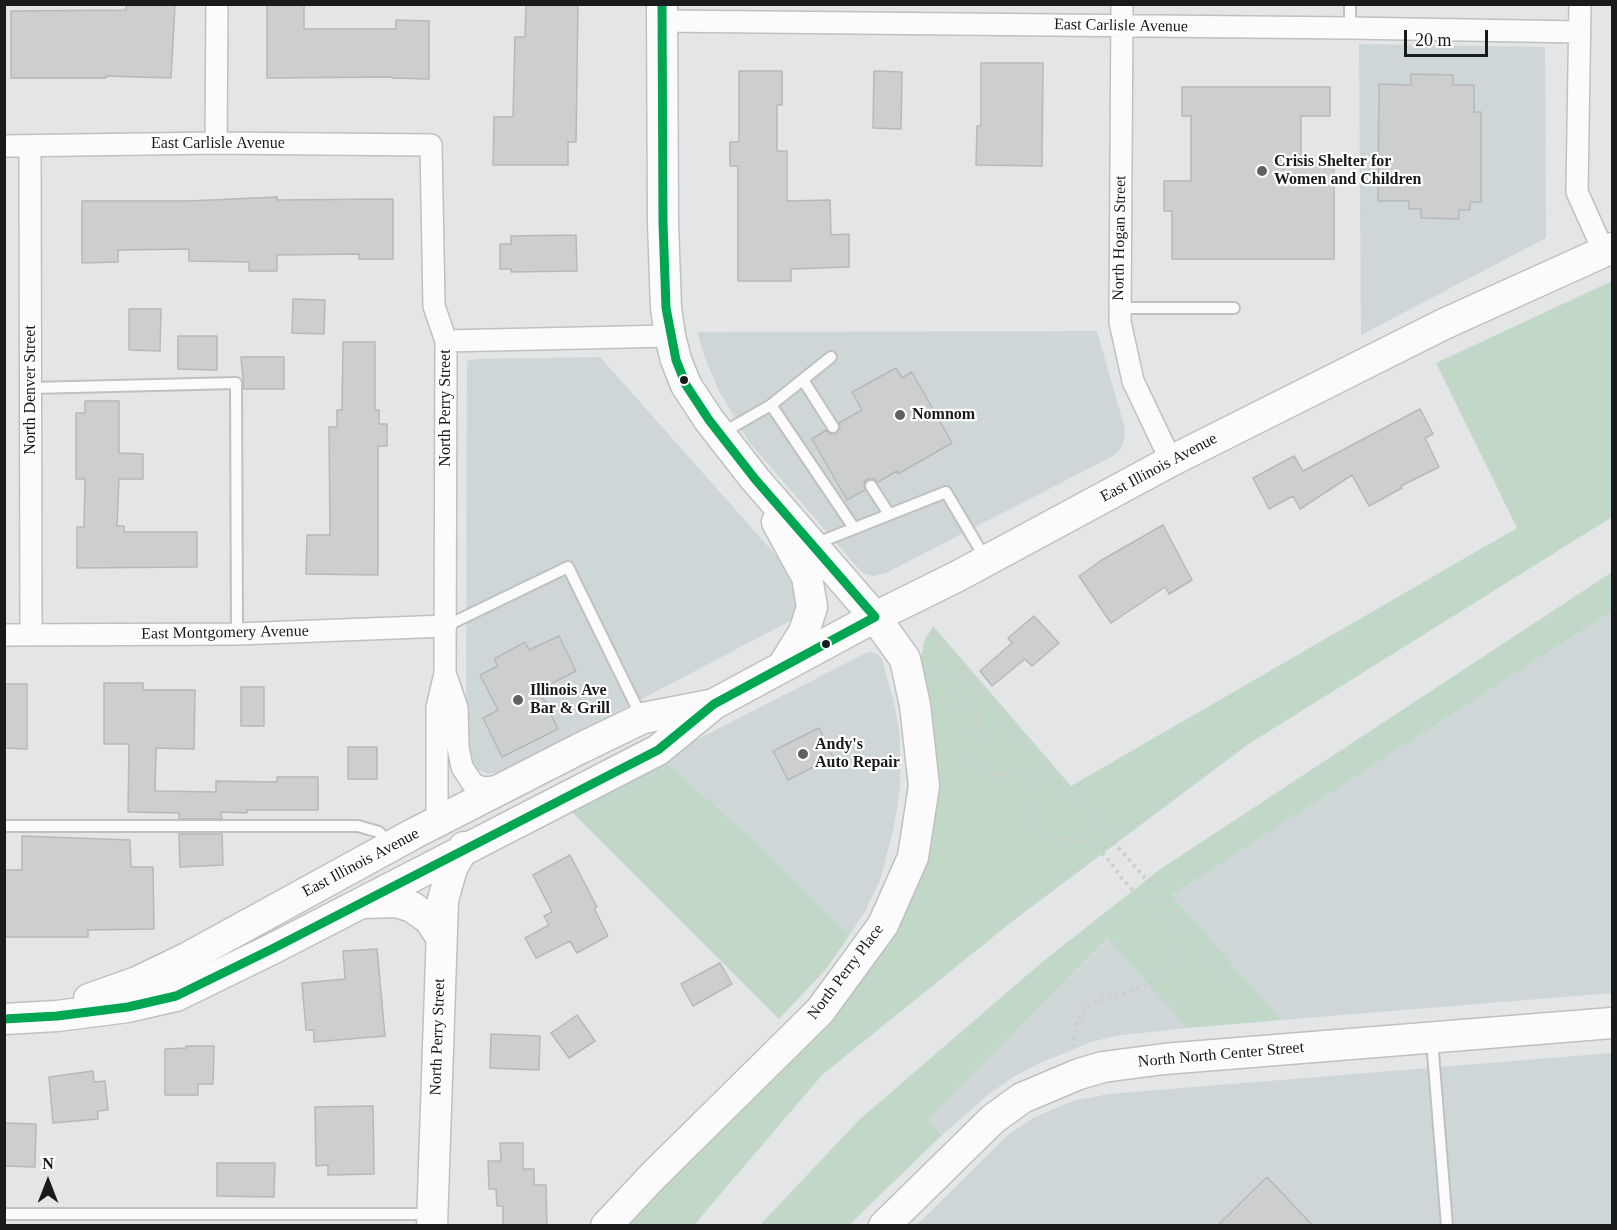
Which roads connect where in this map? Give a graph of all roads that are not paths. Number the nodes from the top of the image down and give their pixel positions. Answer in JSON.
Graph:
{"nodes":[{"id":1,"x":217,"y":4,"type":"edge"},
{"id":2,"x":1122,"y":4,"type":"edge"},
{"id":3,"x":1350,"y":4,"type":"edge"},
{"id":4,"x":1580,"y":4,"type":"edge"},
{"id":5,"x":662,"y":13,"type":"edge"},
{"id":6,"x":1122,"y":26,"type":"junction"},
{"id":7,"x":1350,"y":28,"type":"junction"},
{"id":8,"x":1580,"y":32,"type":"junction"},
{"id":9,"x":216,"y":143,"type":"junction"},
{"id":10,"x":431,"y":145,"type":"joint"},
{"id":11,"x":4,"y":146,"type":"edge"},
{"id":12,"x":30,"y":146,"type":"junction"},
{"id":13,"x":1608,"y":250,"type":"edge"},
{"id":14,"x":1120,"y":308,"type":"junction"},
{"id":15,"x":1234,"y":308,"type":"dead end"},
{"id":16,"x":670,"y":336,"type":"junction"},
{"id":17,"x":446,"y":341,"type":"junction"},
{"id":18,"x":831,"y":357,"type":"dead end"},
{"id":19,"x":803,"y":380,"type":"junction"},
{"id":20,"x":31,"y":388,"type":"junction"},
{"id":21,"x":771,"y":405,"type":"junction"},
{"id":22,"x":833,"y":427,"type":"dead end"},
{"id":23,"x":720,"y":434,"type":"junction"},
{"id":24,"x":1171,"y":461,"type":"junction"},
{"id":25,"x":755,"y":479,"type":"junction"},
{"id":26,"x":871,"y":486,"type":"dead end"},
{"id":27,"x":889,"y":514,"type":"junction"},
{"id":28,"x":854,"y":528,"type":"junction"},
{"id":29,"x":812,"y":545,"type":"junction"},
{"id":30,"x":987,"y":561,"type":"junction"},
{"id":31,"x":876,"y":617,"type":"junction"},
{"id":32,"x":446,"y":626,"type":"junction"},
{"id":33,"x":237,"y":634,"type":"junction"},
{"id":34,"x":31,"y":635,"type":"junction"},
{"id":35,"x":4,"y":636,"type":"edge"},
{"id":36,"x":783,"y":666,"type":"junction"},
{"id":37,"x":445,"y":673,"type":"junction"},
{"id":38,"x":714,"y":704,"type":"junction"},
{"id":39,"x":643,"y":718,"type":"junction"},
{"id":40,"x":507,"y":786,"type":"junction"},
{"id":41,"x":437,"y":822,"type":"junction"},
{"id":42,"x":4,"y":826,"type":"edge"},
{"id":43,"x":391,"y":847,"type":"junction"},
{"id":44,"x":460,"y":852,"type":"junction"},
{"id":45,"x":360,"y":903,"type":"junction"},
{"id":46,"x":441,"y":937,"type":"junction"},
{"id":47,"x":6,"y":1018,"type":"edge"},
{"id":48,"x":1612,"y":1023,"type":"edge"},
{"id":49,"x":1431,"y":1037,"type":"junction"},
{"id":50,"x":4,"y":1214,"type":"edge"},
{"id":51,"x":433,"y":1220,"type":"edge"},
{"id":52,"x":606,"y":1226,"type":"edge"},
{"id":53,"x":884,"y":1226,"type":"edge"},
{"id":54,"x":1447,"y":1226,"type":"edge"}],
"edges":[{"from":1,"to":9,"type":"street"},
{"from":2,"to":6,"type":"street","name":"North Hogan Street"},
{"from":3,"to":7,"type":"lane"},
{"from":4,"to":8,"type":"street"},
{"from":5,"to":6,"type":"street","name":"East Carlisle Avenue"},
{"from":5,"to":16,"type":"main road"},
{"from":6,"to":7,"type":"street","name":"East Carlisle Avenue"},
{"from":6,"to":14,"type":"street","name":"North Hogan Street"},
{"from":7,"to":8,"type":"street","name":"East Carlisle Avenue"},
{"from":8,"to":13,"type":"street"},
{"from":9,"to":10,"type":"street","name":"East Carlisle Avenue"},
{"from":9,"to":12,"type":"street","name":"East Carlisle Avenue"},
{"from":10,"to":17,"type":"street","name":"North Perry Street"},
{"from":11,"to":12,"type":"street","name":"East Carlisle Avenue"},
{"from":12,"to":20,"type":"street","name":"North Denver Street"},
{"from":13,"to":24,"type":"main road","name":"East Illinois Avenue"},
{"from":14,"to":15,"type":"lane"},
{"from":14,"to":24,"type":"street","name":"North Hogan Street"},
{"from":16,"to":17,"type":"street"},
{"from":16,"to":23,"type":"main road"},
{"from":17,"to":32,"type":"street","name":"North Perry Street"},
{"from":18,"to":19,"type":"lane"},
{"from":19,"to":21,"type":"lane"},
{"from":19,"to":22,"type":"lane"},
{"from":20,"to":33,"type":"lane"},
{"from":20,"to":34,"type":"street","name":"North Denver Street"},
{"from":21,"to":23,"type":"lane"},
{"from":21,"to":28,"type":"lane"},
{"from":23,"to":25,"type":"main road"},
{"from":24,"to":30,"type":"main road","name":"East Illinois Avenue"},
{"from":25,"to":29,"type":"main road"},
{"from":25,"to":36,"type":"main road"},
{"from":26,"to":27,"type":"lane"},
{"from":27,"to":28,"type":"lane"},
{"from":27,"to":30,"type":"lane"},
{"from":28,"to":29,"type":"lane"},
{"from":29,"to":31,"type":"main road"},
{"from":30,"to":31,"type":"main road","name":"East Illinois Avenue"},
{"from":31,"to":36,"type":"main road","name":"East Illinois Avenue"},
{"from":31,"to":52,"type":"main road","name":"North Perry Place"},
{"from":32,"to":33,"type":"street","name":"East Montgomery Avenue"},
{"from":32,"to":37,"type":"street","name":"North Perry Street"},
{"from":32,"to":39,"type":"lane"},
{"from":33,"to":34,"type":"street","name":"East Montgomery Avenue"},
{"from":34,"to":35,"type":"street","name":"East Montgomery Avenue"},
{"from":36,"to":38,"type":"main road","name":"East Illinois Avenue"},
{"from":37,"to":40,"type":"street","name":"North Perry Street"},
{"from":37,"to":41,"type":"street","name":"North Perry Street"},
{"from":38,"to":39,"type":"main road","name":"East Illinois Avenue"},
{"from":38,"to":44,"type":"main road","name":"East Illinois Avenue"},
{"from":39,"to":40,"type":"main road","name":"East Illinois Avenue"},
{"from":40,"to":41,"type":"main road","name":"East Illinois Avenue"},
{"from":40,"to":44,"type":"main road","name":"North Perry Street"},
{"from":41,"to":43,"type":"main road","name":"East Illinois Avenue"},
{"from":42,"to":43,"type":"lane"},
{"from":43,"to":47,"type":"main road","name":"East Illinois Avenue"},
{"from":44,"to":45,"type":"main road","name":"East Illinois Avenue"},
{"from":44,"to":46,"type":"main road","name":"North Perry Street"},
{"from":45,"to":46,"type":"main road"},
{"from":45,"to":47,"type":"main road","name":"East Illinois Avenue"},
{"from":46,"to":51,"type":"main road","name":"North Perry Street"},
{"from":48,"to":49,"type":"main road","name":"North North Center Street"},
{"from":49,"to":53,"type":"main road","name":"North North Center Street"},
{"from":49,"to":54,"type":"lane"},
{"from":50,"to":51,"type":"lane"}]}
